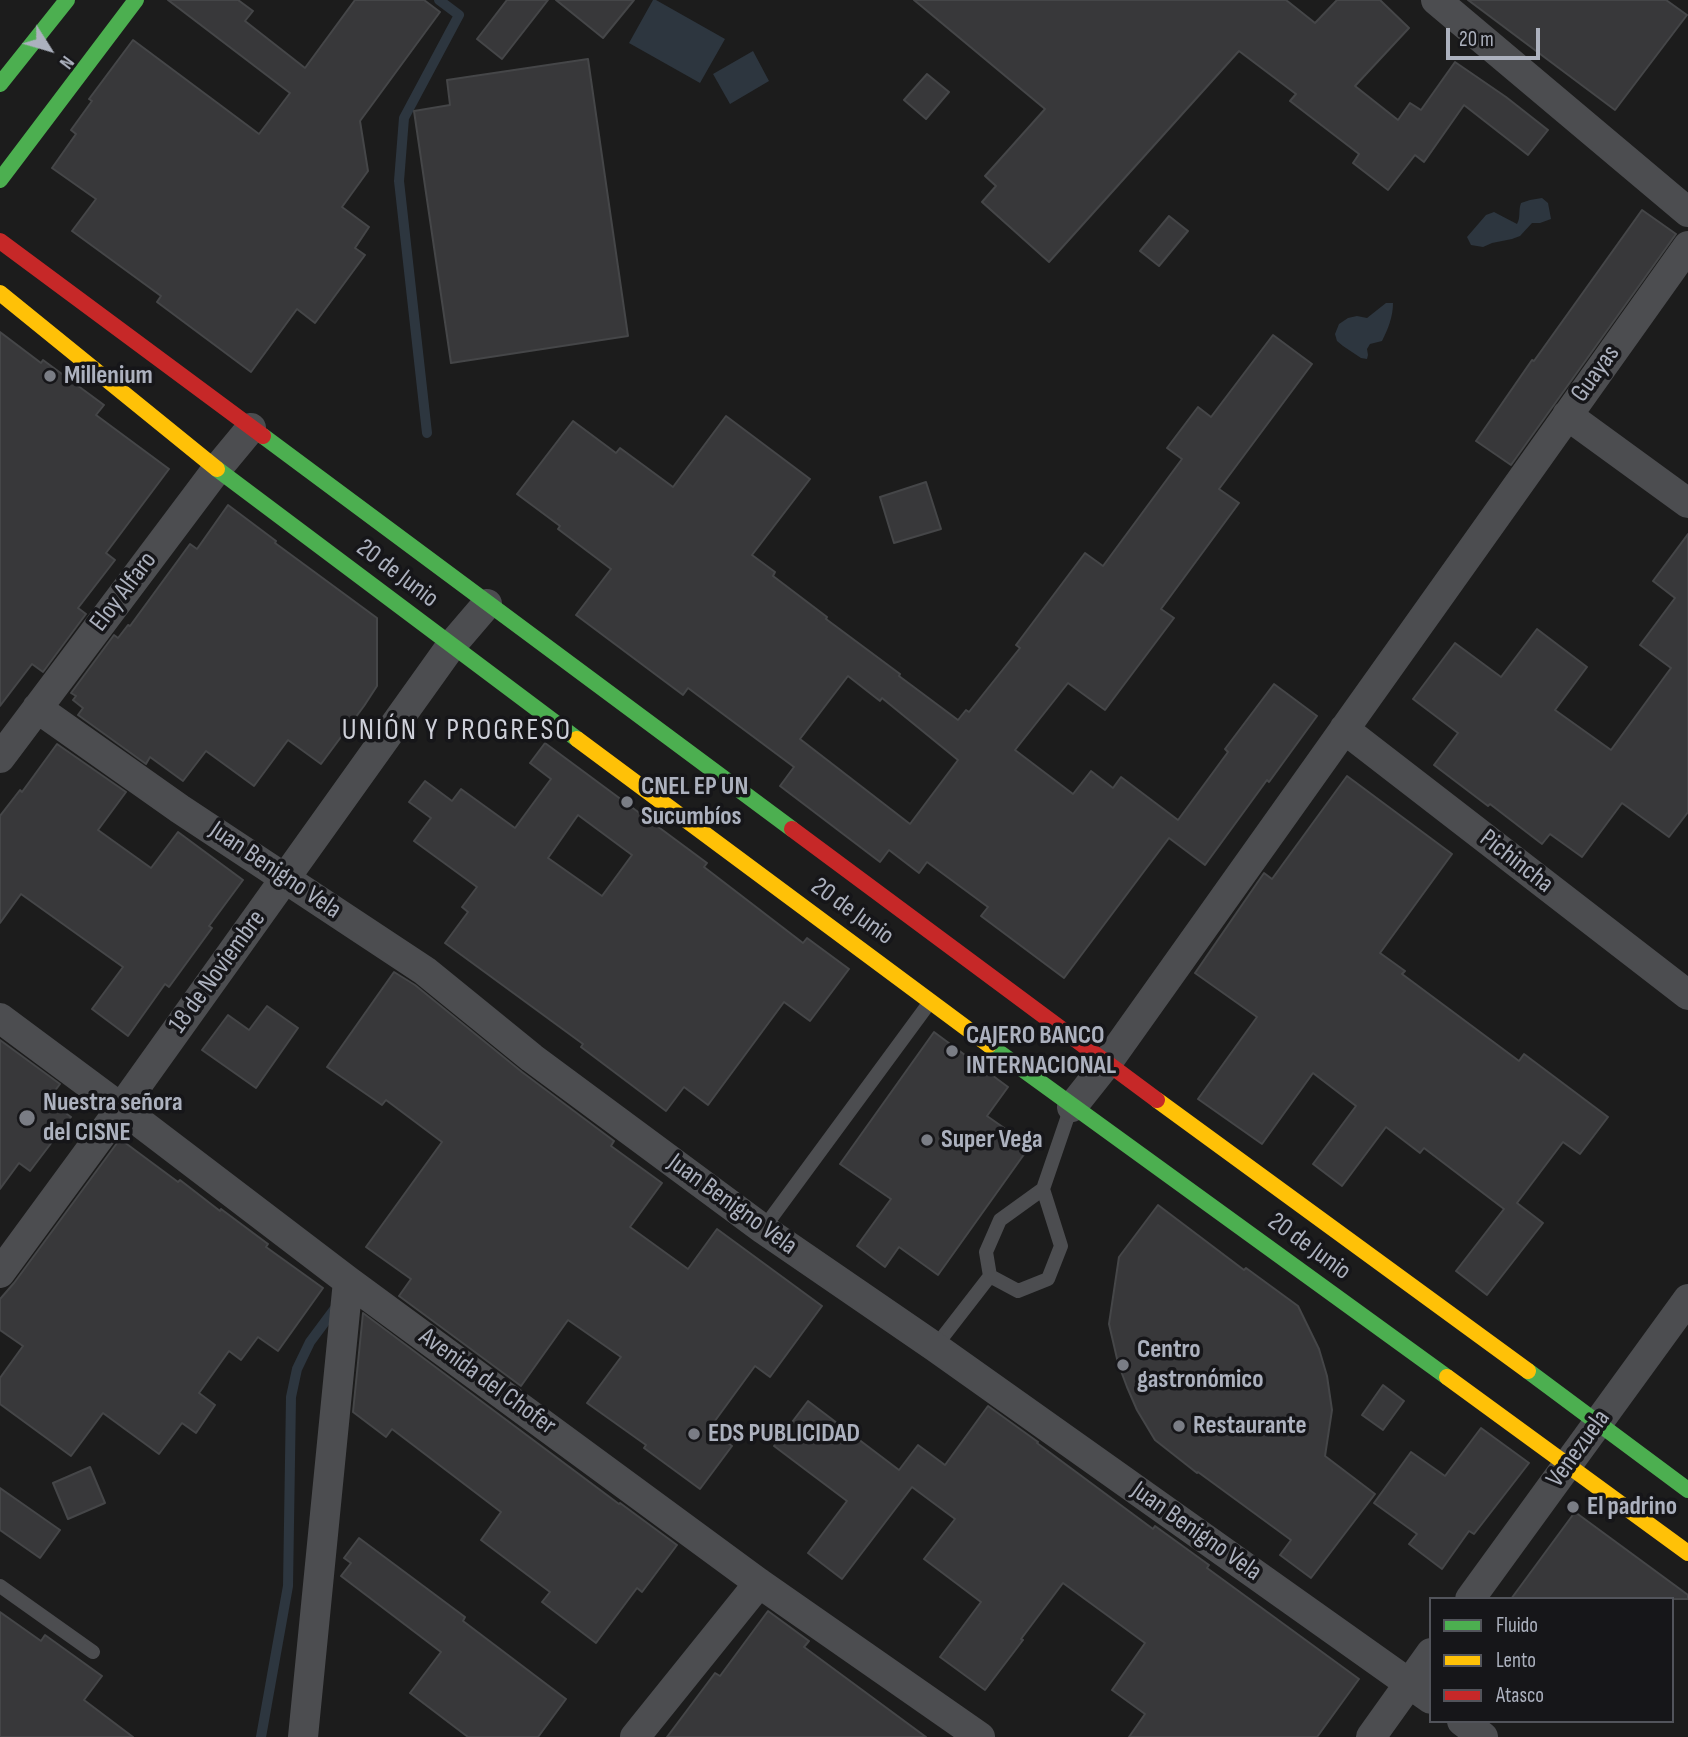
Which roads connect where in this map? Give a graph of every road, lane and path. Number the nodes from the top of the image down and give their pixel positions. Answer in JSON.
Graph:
{"nodes":[{"id":1,"x":67,"y":0,"type":"edge"},
{"id":2,"x":136,"y":0,"type":"edge"},
{"id":3,"x":1436,"y":0,"type":"edge"},
{"id":4,"x":0,"y":84,"type":"edge"},
{"id":5,"x":0,"y":180,"type":"edge"},
{"id":6,"x":1688,"y":212,"type":"edge"},
{"id":7,"x":0,"y":241,"type":"edge"},
{"id":8,"x":1688,"y":246,"type":"edge"},
{"id":9,"x":0,"y":293,"type":"edge"},
{"id":10,"x":1567,"y":415,"type":"junction"},
{"id":11,"x":251,"y":428,"type":"junction"},
{"id":12,"x":217,"y":469,"type":"junction"},
{"id":13,"x":1688,"y":503,"type":"edge"},
{"id":14,"x":487,"y":604,"type":"junction"},
{"id":15,"x":451,"y":646,"type":"junction"},
{"id":16,"x":37,"y":708,"type":"junction"},
{"id":17,"x":1344,"y":729,"type":"junction"},
{"id":18,"x":0,"y":758,"type":"edge"},
{"id":19,"x":285,"y":878,"type":"junction"},
{"id":20,"x":1688,"y":995,"type":"edge"},
{"id":21,"x":931,"y":1001,"type":"junction"},
{"id":22,"x":0,"y":1018,"type":"edge"},
{"id":23,"x":1107,"y":1063,"type":"junction"},
{"id":24,"x":1072,"y":1107,"type":"junction"},
{"id":25,"x":121,"y":1108,"type":"junction"},
{"id":26,"x":1043,"y":1189,"type":"junction"},
{"id":27,"x":763,"y":1229,"type":"junction"},
{"id":28,"x":0,"y":1273,"type":"edge"},
{"id":29,"x":990,"y":1276,"type":"junction"},
{"id":30,"x":348,"y":1282,"type":"junction"},
{"id":31,"x":1688,"y":1298,"type":"edge"},
{"id":32,"x":935,"y":1347,"type":"junction"},
{"id":33,"x":1598,"y":1422,"type":"junction"},
{"id":34,"x":1568,"y":1464,"type":"junction"},
{"id":35,"x":1688,"y":1490,"type":"edge"},
{"id":36,"x":1688,"y":1553,"type":"edge"},
{"id":37,"x":759,"y":1583,"type":"junction"},
{"id":38,"x":0,"y":1586,"type":"edge"},
{"id":39,"x":1471,"y":1597,"type":"edge"},
{"id":40,"x":93,"y":1652,"type":"dead end"},
{"id":41,"x":1429,"y":1660,"type":"edge"},
{"id":42,"x":1420,"y":1691,"type":"edge"},
{"id":43,"x":1465,"y":1723,"type":"edge"},
{"id":44,"x":303,"y":1737,"type":"edge"},
{"id":45,"x":635,"y":1737,"type":"edge"},
{"id":46,"x":980,"y":1737,"type":"edge"},
{"id":47,"x":1371,"y":1737,"type":"edge"},
{"id":48,"x":1483,"y":1737,"type":"edge"}],
"edges":[{"from":1,"to":4,"type":"main road"},
{"from":2,"to":5,"type":"main road"},
{"from":3,"to":6,"type":"street"},
{"from":7,"to":11,"type":"main road","name":"20 de Junio"},
{"from":8,"to":10,"type":"street","name":"Guayas"},
{"from":9,"to":12,"type":"main road","name":"20 de Junio"},
{"from":10,"to":13,"type":"street","name":"Guayas"},
{"from":10,"to":17,"type":"street"},
{"from":11,"to":12,"type":"street","name":"Eloy Alfaro"},
{"from":11,"to":14,"type":"main road","name":"20 de Junio"},
{"from":12,"to":15,"type":"main road","name":"20 de Junio"},
{"from":12,"to":16,"type":"street","name":"Eloy Alfaro"},
{"from":14,"to":15,"type":"street","name":"18 de Noviembre"},
{"from":14,"to":23,"type":"main road","name":"20 de Junio"},
{"from":15,"to":19,"type":"street","name":"18 de Noviembre"},
{"from":15,"to":21,"type":"main road","name":"20 de Junio"},
{"from":16,"to":18,"type":"street","name":"Eloy Alfaro"},
{"from":16,"to":19,"type":"street","name":"Juan Benigno Vela"},
{"from":17,"to":20,"type":"street","name":"Pichincha"},
{"from":17,"to":23,"type":"street"},
{"from":19,"to":25,"type":"street","name":"18 de Noviembre"},
{"from":19,"to":27,"type":"street","name":"Juan Benigno Vela"},
{"from":21,"to":24,"type":"main road","name":"20 de Junio"},
{"from":21,"to":27,"type":"lane"},
{"from":22,"to":25,"type":"street","name":"Avenida del Chofer"},
{"from":23,"to":24,"type":"street"},
{"from":23,"to":33,"type":"main road","name":"20 de Junio"},
{"from":24,"to":26,"type":"lane"},
{"from":24,"to":34,"type":"main road","name":"20 de Junio"},
{"from":25,"to":28,"type":"street","name":"18 de Noviembre"},
{"from":25,"to":30,"type":"street","name":"Avenida del Chofer"},
{"from":26,"to":29,"type":"lane"},
{"from":26,"to":29,"type":"lane"},
{"from":27,"to":32,"type":"street","name":"Juan Benigno Vela"},
{"from":29,"to":32,"type":"lane"},
{"from":30,"to":37,"type":"street","name":"Avenida del Chofer"},
{"from":30,"to":44,"type":"street"},
{"from":31,"to":33,"type":"street","name":"Venezuela"},
{"from":32,"to":42,"type":"street","name":"Juan Benigno Vela"},
{"from":33,"to":34,"type":"street","name":"Venezuela"},
{"from":33,"to":35,"type":"main road","name":"20 de Junio"},
{"from":34,"to":36,"type":"main road","name":"20 de Junio"},
{"from":34,"to":39,"type":"street","name":"Venezuela"},
{"from":37,"to":45,"type":"street"},
{"from":37,"to":46,"type":"street","name":"Avenida del Chofer"},
{"from":38,"to":40,"type":"lane"},
{"from":41,"to":42,"type":"street"},
{"from":42,"to":47,"type":"street"},
{"from":43,"to":48,"type":"street"}]}
